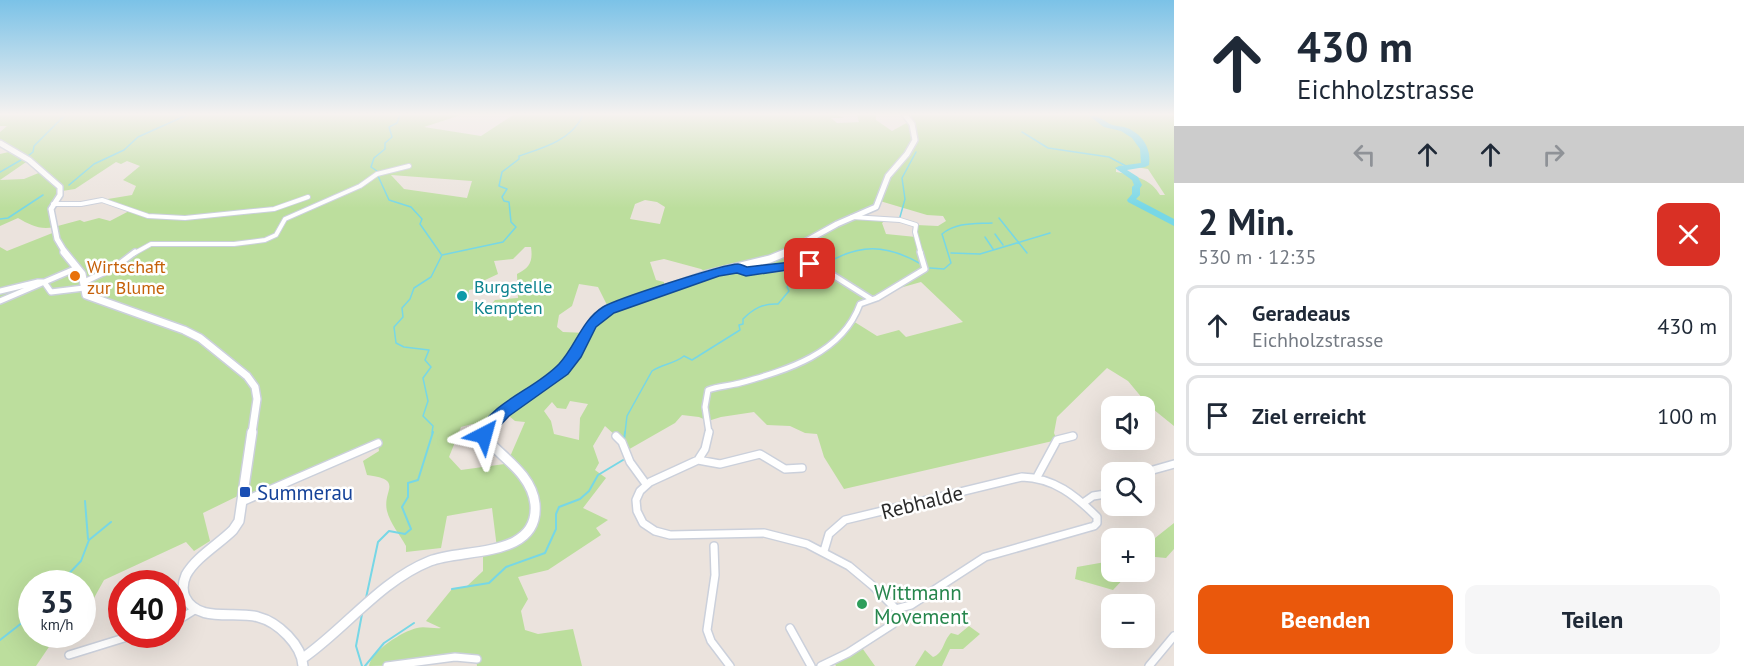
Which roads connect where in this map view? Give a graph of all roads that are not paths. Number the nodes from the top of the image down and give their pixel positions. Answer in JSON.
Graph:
{"nodes":[{"id":1,"x":5,"y":146,"type":"edge"},
{"id":2,"x":912,"y":146,"type":"edge"},
{"id":3,"x":409,"y":166,"type":"dead end"},
{"id":4,"x":308,"y":197,"type":"dead end"},
{"id":5,"x":53,"y":204,"type":"junction"},
{"id":6,"x":852,"y":217,"type":"junction"},
{"id":7,"x":77,"y":268,"type":"junction"},
{"id":8,"x":738,"y":268,"type":"junction"},
{"id":9,"x":45,"y":282,"type":"junction"},
{"id":10,"x":84,"y":285,"type":"junction"},
{"id":11,"x":0,"y":291,"type":"edge"},
{"id":12,"x":872,"y":299,"type":"junction"},
{"id":13,"x":0,"y":301,"type":"edge"},
{"id":14,"x":616,"y":436,"type":"dead end"},
{"id":15,"x":1073,"y":436,"type":"dead end"},
{"id":16,"x":378,"y":443,"type":"dead end"},
{"id":17,"x":698,"y":460,"type":"junction"},
{"id":18,"x":1174,"y":464,"type":"edge"},
{"id":19,"x":802,"y":468,"type":"dead end"},
{"id":20,"x":1155,"y":469,"type":"edge"},
{"id":21,"x":1037,"y":477,"type":"junction"},
{"id":22,"x":646,"y":484,"type":"junction"},
{"id":23,"x":1101,"y":495,"type":"edge"},
{"id":24,"x":244,"y":501,"type":"junction"},
{"id":25,"x":1083,"y":503,"type":"junction"},
{"id":26,"x":714,"y":546,"type":"dead end"},
{"id":27,"x":824,"y":551,"type":"junction"},
{"id":28,"x":196,"y":609,"type":"junction"},
{"id":29,"x":896,"y":609,"type":"junction"},
{"id":30,"x":186,"y":615,"type":"edge"},
{"id":31,"x":790,"y":628,"type":"dead end"},
{"id":32,"x":1174,"y":636,"type":"edge"},
{"id":33,"x":108,"y":643,"type":"edge"},
{"id":34,"x":69,"y":655,"type":"dead end"},
{"id":35,"x":477,"y":659,"type":"dead end"},
{"id":36,"x":303,"y":662,"type":"edge"},
{"id":37,"x":387,"y":666,"type":"edge"},
{"id":38,"x":730,"y":666,"type":"edge"},
{"id":39,"x":812,"y":666,"type":"edge"},
{"id":40,"x":821,"y":666,"type":"edge"},
{"id":41,"x":1149,"y":666,"type":"edge"}],
"edges":[{"from":1,"to":5,"type":"street"},
{"from":2,"to":6,"type":"street"},
{"from":3,"to":10,"type":"street"},
{"from":4,"to":5,"type":"street"},
{"from":5,"to":7,"type":"street"},
{"from":6,"to":8,"type":"street"},
{"from":6,"to":12,"type":"street"},
{"from":7,"to":9,"type":"street"},
{"from":7,"to":10,"type":"street"},
{"from":8,"to":12,"type":"street"},
{"from":8,"to":36,"type":"street"},
{"from":9,"to":10,"type":"street"},
{"from":9,"to":11,"type":"street"},
{"from":9,"to":13,"type":"street"},
{"from":10,"to":24,"type":"street"},
{"from":12,"to":17,"type":"street"},
{"from":14,"to":22,"type":"street"},
{"from":15,"to":21,"type":"street"},
{"from":16,"to":24,"type":"street"},
{"from":17,"to":19,"type":"street"},
{"from":17,"to":22,"type":"street"},
{"from":18,"to":20,"type":"street"},
{"from":21,"to":25,"type":"street"},
{"from":21,"to":27,"type":"street","name":"Rebhalde"},
{"from":22,"to":27,"type":"street"},
{"from":23,"to":25,"type":"street"},
{"from":24,"to":28,"type":"street"},
{"from":25,"to":29,"type":"street"},
{"from":26,"to":38,"type":"street"},
{"from":27,"to":29,"type":"street"},
{"from":28,"to":30,"type":"street"},
{"from":28,"to":36,"type":"street"},
{"from":29,"to":40,"type":"street"},
{"from":31,"to":39,"type":"street"},
{"from":32,"to":41,"type":"street"},
{"from":33,"to":34,"type":"street"},
{"from":35,"to":37,"type":"street"}]}
